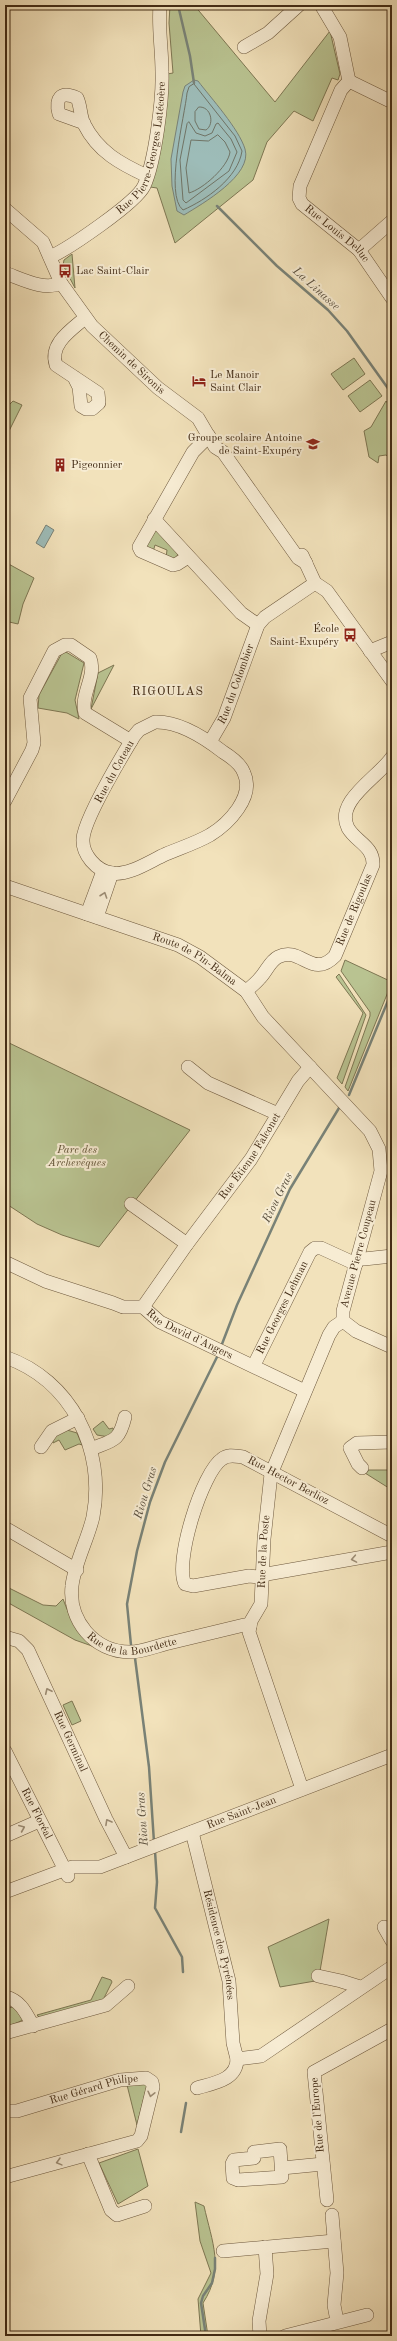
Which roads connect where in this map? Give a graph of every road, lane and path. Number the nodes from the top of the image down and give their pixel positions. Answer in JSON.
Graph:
{"nodes":[{"id":1,"x":160,"y":5,"type":"edge"},
{"id":2,"x":299,"y":5,"type":"edge"},
{"id":3,"x":321,"y":5,"type":"edge"},
{"id":4,"x":244,"y":47,"type":"dead end"},
{"id":5,"x":349,"y":81,"type":"junction"},
{"id":6,"x":392,"y":102,"type":"edge"},
{"id":7,"x":84,"y":123,"type":"dead end"},
{"id":8,"x":147,"y":176,"type":"junction"},
{"id":9,"x":5,"y":209,"type":"edge"},
{"id":10,"x":392,"y":221,"type":"edge"},
{"id":11,"x":359,"y":250,"type":"junction"},
{"id":12,"x":52,"y":256,"type":"junction"},
{"id":13,"x":5,"y":273,"type":"edge"},
{"id":14,"x":61,"y":283,"type":"junction"},
{"id":15,"x":392,"y":298,"type":"edge"},
{"id":16,"x":85,"y":318,"type":"junction"},
{"id":17,"x":74,"y":377,"type":"dead end"},
{"id":18,"x":209,"y":436,"type":"junction"},
{"id":19,"x":154,"y":519,"type":"junction"},
{"id":20,"x":188,"y":557,"type":"junction"},
{"id":21,"x":315,"y":583,"type":"junction"},
{"id":22,"x":258,"y":625,"type":"junction"},
{"id":23,"x":392,"y":642,"type":"edge"},
{"id":24,"x":392,"y":646,"type":"edge"},
{"id":25,"x":370,"y":651,"type":"junction"},
{"id":26,"x":379,"y":664,"type":"junction"},
{"id":27,"x":392,"y":681,"type":"edge"},
{"id":28,"x":131,"y":741,"type":"junction"},
{"id":29,"x":210,"y":742,"type":"junction"},
{"id":30,"x":392,"y":757,"type":"edge"},
{"id":31,"x":5,"y":801,"type":"edge"},
{"id":32,"x":107,"y":872,"type":"junction"},
{"id":33,"x":5,"y":886,"type":"edge"},
{"id":34,"x":92,"y":916,"type":"junction"},
{"id":35,"x":246,"y":990,"type":"junction"},
{"id":36,"x":310,"y":1067,"type":"junction"},
{"id":37,"x":188,"y":1068,"type":"dead end"},
{"id":38,"x":340,"y":1098,"type":"joint"},
{"id":39,"x":278,"y":1114,"type":"junction"},
{"id":40,"x":131,"y":1204,"type":"dead end"},
{"id":41,"x":187,"y":1244,"type":"junction"},
{"id":42,"x":358,"y":1256,"type":"junction"},
{"id":43,"x":387,"y":1256,"type":"edge"},
{"id":44,"x":5,"y":1262,"type":"edge"},
{"id":45,"x":143,"y":1307,"type":"junction"},
{"id":46,"x":343,"y":1321,"type":"junction"},
{"id":47,"x":392,"y":1347,"type":"edge"},
{"id":48,"x":5,"y":1357,"type":"edge"},
{"id":49,"x":254,"y":1365,"type":"junction"},
{"id":50,"x":306,"y":1392,"type":"junction"},
{"id":51,"x":125,"y":1417,"type":"dead end"},
{"id":52,"x":78,"y":1418,"type":"junction"},
{"id":53,"x":392,"y":1442,"type":"edge"},
{"id":54,"x":41,"y":1447,"type":"dead end"},
{"id":55,"x":90,"y":1449,"type":"junction"},
{"id":56,"x":362,"y":1468,"type":"dead end"},
{"id":57,"x":271,"y":1474,"type":"junction"},
{"id":58,"x":5,"y":1528,"type":"edge"},
{"id":59,"x":390,"y":1535,"type":"edge"},
{"id":60,"x":388,"y":1553,"type":"edge"},
{"id":61,"x":77,"y":1570,"type":"junction"},
{"id":62,"x":263,"y":1576,"type":"junction"},
{"id":63,"x":250,"y":1626,"type":"junction"},
{"id":64,"x":5,"y":1637,"type":"edge"},
{"id":65,"x":5,"y":1751,"type":"edge"},
{"id":66,"x":392,"y":1755,"type":"edge"},
{"id":67,"x":302,"y":1790,"type":"junction"},
{"id":68,"x":39,"y":1821,"type":"junction"},
{"id":69,"x":192,"y":1832,"type":"junction"},
{"id":70,"x":5,"y":1836,"type":"edge"},
{"id":71,"x":126,"y":1857,"type":"junction"},
{"id":72,"x":66,"y":1873,"type":"junction"},
{"id":73,"x":5,"y":1892,"type":"edge"},
{"id":74,"x":5,"y":1900,"type":"edge"},
{"id":75,"x":384,"y":1927,"type":"dead end"},
{"id":76,"x":392,"y":1941,"type":"edge"},
{"id":77,"x":392,"y":1966,"type":"edge"},
{"id":78,"x":318,"y":1976,"type":"dead end"},
{"id":79,"x":128,"y":1986,"type":"dead end"},
{"id":80,"x":360,"y":1987,"type":"junction"},
{"id":81,"x":6,"y":1997,"type":"edge"},
{"id":82,"x":33,"y":2026,"type":"junction"},
{"id":83,"x":392,"y":2029,"type":"edge"},
{"id":84,"x":5,"y":2033,"type":"edge"},
{"id":85,"x":237,"y":2059,"type":"junction"},
{"id":86,"x":197,"y":2088,"type":"dead end"},
{"id":87,"x":5,"y":2111,"type":"edge"},
{"id":88,"x":88,"y":2154,"type":"junction"},
{"id":89,"x":254,"y":2158,"type":"junction"},
{"id":90,"x":323,"y":2164,"type":"junction"},
{"id":91,"x":282,"y":2168,"type":"junction"},
{"id":92,"x":5,"y":2177,"type":"edge"},
{"id":93,"x":256,"y":2179,"type":"junction"},
{"id":94,"x":327,"y":2200,"type":"dead end"},
{"id":95,"x":145,"y":2206,"type":"dead end"},
{"id":96,"x":332,"y":2215,"type":"dead end"},
{"id":97,"x":334,"y":2241,"type":"junction"},
{"id":98,"x":265,"y":2247,"type":"junction"},
{"id":99,"x":223,"y":2251,"type":"dead end"},
{"id":100,"x":367,"y":2315,"type":"dead end"},
{"id":101,"x":337,"y":2321,"type":"junction"},
{"id":102,"x":260,"y":2336,"type":"edge"},
{"id":103,"x":285,"y":2336,"type":"edge"}],
"edges":[{"from":1,"to":8,"type":"street","name":"Rue Pierre-Georges Latécoère"},
{"from":2,"to":4,"type":"street"},
{"from":3,"to":5,"type":"street"},
{"from":5,"to":6,"type":"street"},
{"from":5,"to":11,"type":"street","name":"Rue Louis Delluc"},
{"from":7,"to":8,"type":"street"},
{"from":8,"to":12,"type":"street","name":"Rue Pierre-Georges Latécoère"},
{"from":9,"to":12,"type":"street","name":"Chemin de Sironis"},
{"from":10,"to":11,"type":"street"},
{"from":11,"to":15,"type":"street","name":"Rue Louis Delluc"},
{"from":12,"to":14,"type":"street","name":"Chemin de Sironis"},
{"from":13,"to":14,"type":"street"},
{"from":14,"to":16,"type":"street","name":"Chemin de Sironis"},
{"from":16,"to":17,"type":"street"},
{"from":16,"to":18,"type":"street","name":"Chemin de Sironis"},
{"from":18,"to":19,"type":"street"},
{"from":18,"to":21,"type":"street","name":"Chemin de Sironis"},
{"from":19,"to":20,"type":"street"},
{"from":19,"to":20,"type":"street"},
{"from":20,"to":22,"type":"street"},
{"from":21,"to":22,"type":"street","name":"Rue du Colombier"},
{"from":21,"to":25,"type":"street","name":"Chemin de Sironis"},
{"from":22,"to":29,"type":"street","name":"Rue du Colombier"},
{"from":23,"to":25,"type":"street"},
{"from":24,"to":26,"type":"street"},
{"from":25,"to":26,"type":"street","name":"Chemin de Sironis"},
{"from":26,"to":27,"type":"street","name":"Chemin de Sironis"},
{"from":28,"to":29,"type":"street","name":"Rue du Coteau"},
{"from":28,"to":31,"type":"street"},
{"from":28,"to":32,"type":"street","name":"Rue du Coteau"},
{"from":29,"to":32,"type":"street","name":"Rue du Coteau"},
{"from":30,"to":35,"type":"street","name":"Rue de Rigoulas"},
{"from":32,"to":34,"type":"street"},
{"from":33,"to":34,"type":"street","name":"Route de Pin-Balma"},
{"from":34,"to":35,"type":"street","name":"Route de Pin-Balma"},
{"from":35,"to":36,"type":"street","name":"Route de Pin-Balma"},
{"from":36,"to":38,"type":"street","name":"Route de Pin-Balma"},
{"from":36,"to":39,"type":"street","name":"Rue Étienne Falconet"},
{"from":37,"to":39,"type":"street"},
{"from":38,"to":42,"type":"street","name":"Avenue Pierre Coupeau"},
{"from":39,"to":41,"type":"street","name":"Rue Étienne Falconet"},
{"from":40,"to":41,"type":"street"},
{"from":41,"to":45,"type":"street","name":"Rue Étienne Falconet"},
{"from":42,"to":43,"type":"street","name":"Rue Georges Lehman"},
{"from":42,"to":46,"type":"street","name":"Avenue Pierre Coupeau"},
{"from":42,"to":49,"type":"street","name":"Rue Georges Lehman"},
{"from":44,"to":45,"type":"street","name":"Rue David d'Angers"},
{"from":45,"to":49,"type":"street","name":"Rue David d'Angers"},
{"from":46,"to":47,"type":"street","name":"Avenue Pierre Coupeau"},
{"from":46,"to":50,"type":"street","name":"Rue de la Poste"},
{"from":48,"to":52,"type":"street","name":"Rue de la Bourdette"},
{"from":49,"to":50,"type":"street","name":"Rue David d'Angers"},
{"from":50,"to":57,"type":"street","name":"Rue de la Poste"},
{"from":51,"to":55,"type":"street"},
{"from":52,"to":54,"type":"street"},
{"from":52,"to":55,"type":"street","name":"Rue de la Bourdette"},
{"from":53,"to":56,"type":"street"},
{"from":55,"to":61,"type":"street","name":"Rue de la Bourdette"},
{"from":57,"to":59,"type":"street","name":"Rue Hector Berlioz"},
{"from":57,"to":62,"type":"street","name":"Rue de la Poste"},
{"from":57,"to":62,"type":"street","name":"Rue Hector Berlioz"},
{"from":58,"to":61,"type":"street"},
{"from":59,"to":60,"type":"street","name":"Rue Hector Berlioz"},
{"from":60,"to":62,"type":"street","one_way":true},
{"from":61,"to":63,"type":"street","name":"Rue de la Bourdette"},
{"from":62,"to":63,"type":"street","name":"Rue de la Poste"},
{"from":63,"to":67,"type":"street"},
{"from":71,"to":64,"type":"street","name":"Rue Germinal","one_way":true},
{"from":65,"to":68,"type":"street","name":"Rue Floréal"},
{"from":66,"to":67,"type":"street","name":"Rue Saint-Jean"},
{"from":67,"to":69,"type":"street","name":"Rue Saint-Jean"},
{"from":70,"to":68,"type":"street","one_way":true},
{"from":68,"to":72,"type":"street","name":"Rue Floréal"},
{"from":69,"to":71,"type":"street","name":"Rue Saint-Jean"},
{"from":69,"to":85,"type":"street","name":"Résidence des Pyrénées"},
{"from":71,"to":72,"type":"street","name":"Rue Saint-Jean"},
{"from":72,"to":73,"type":"street","name":"Rue Saint-Jean"},
{"from":72,"to":74,"type":"street","name":"Rue Saint-Jean"},
{"from":75,"to":76,"type":"street"},
{"from":77,"to":80,"type":"street"},
{"from":78,"to":80,"type":"street"},
{"from":79,"to":82,"type":"street"},
{"from":80,"to":85,"type":"street"},
{"from":81,"to":82,"type":"street"},
{"from":82,"to":84,"type":"street"},
{"from":83,"to":90,"type":"street","name":"Rue de l'Europe"},
{"from":85,"to":86,"type":"street"},
{"from":87,"to":88,"type":"street","name":"Rue Gérard Philipe","one_way":true},
{"from":88,"to":92,"type":"street","name":"Rue Gérard Philipe","one_way":true},
{"from":88,"to":95,"type":"street"},
{"from":89,"to":91,"type":"street"},
{"from":89,"to":93,"type":"street"},
{"from":89,"to":93,"type":"street"},
{"from":90,"to":91,"type":"street"},
{"from":90,"to":94,"type":"street","name":"Rue de l'Europe"},
{"from":91,"to":93,"type":"street"},
{"from":96,"to":97,"type":"street"},
{"from":97,"to":98,"type":"street"},
{"from":97,"to":101,"type":"street"},
{"from":98,"to":99,"type":"street"},
{"from":98,"to":102,"type":"street"},
{"from":100,"to":101,"type":"street"},
{"from":101,"to":103,"type":"street"}]}
